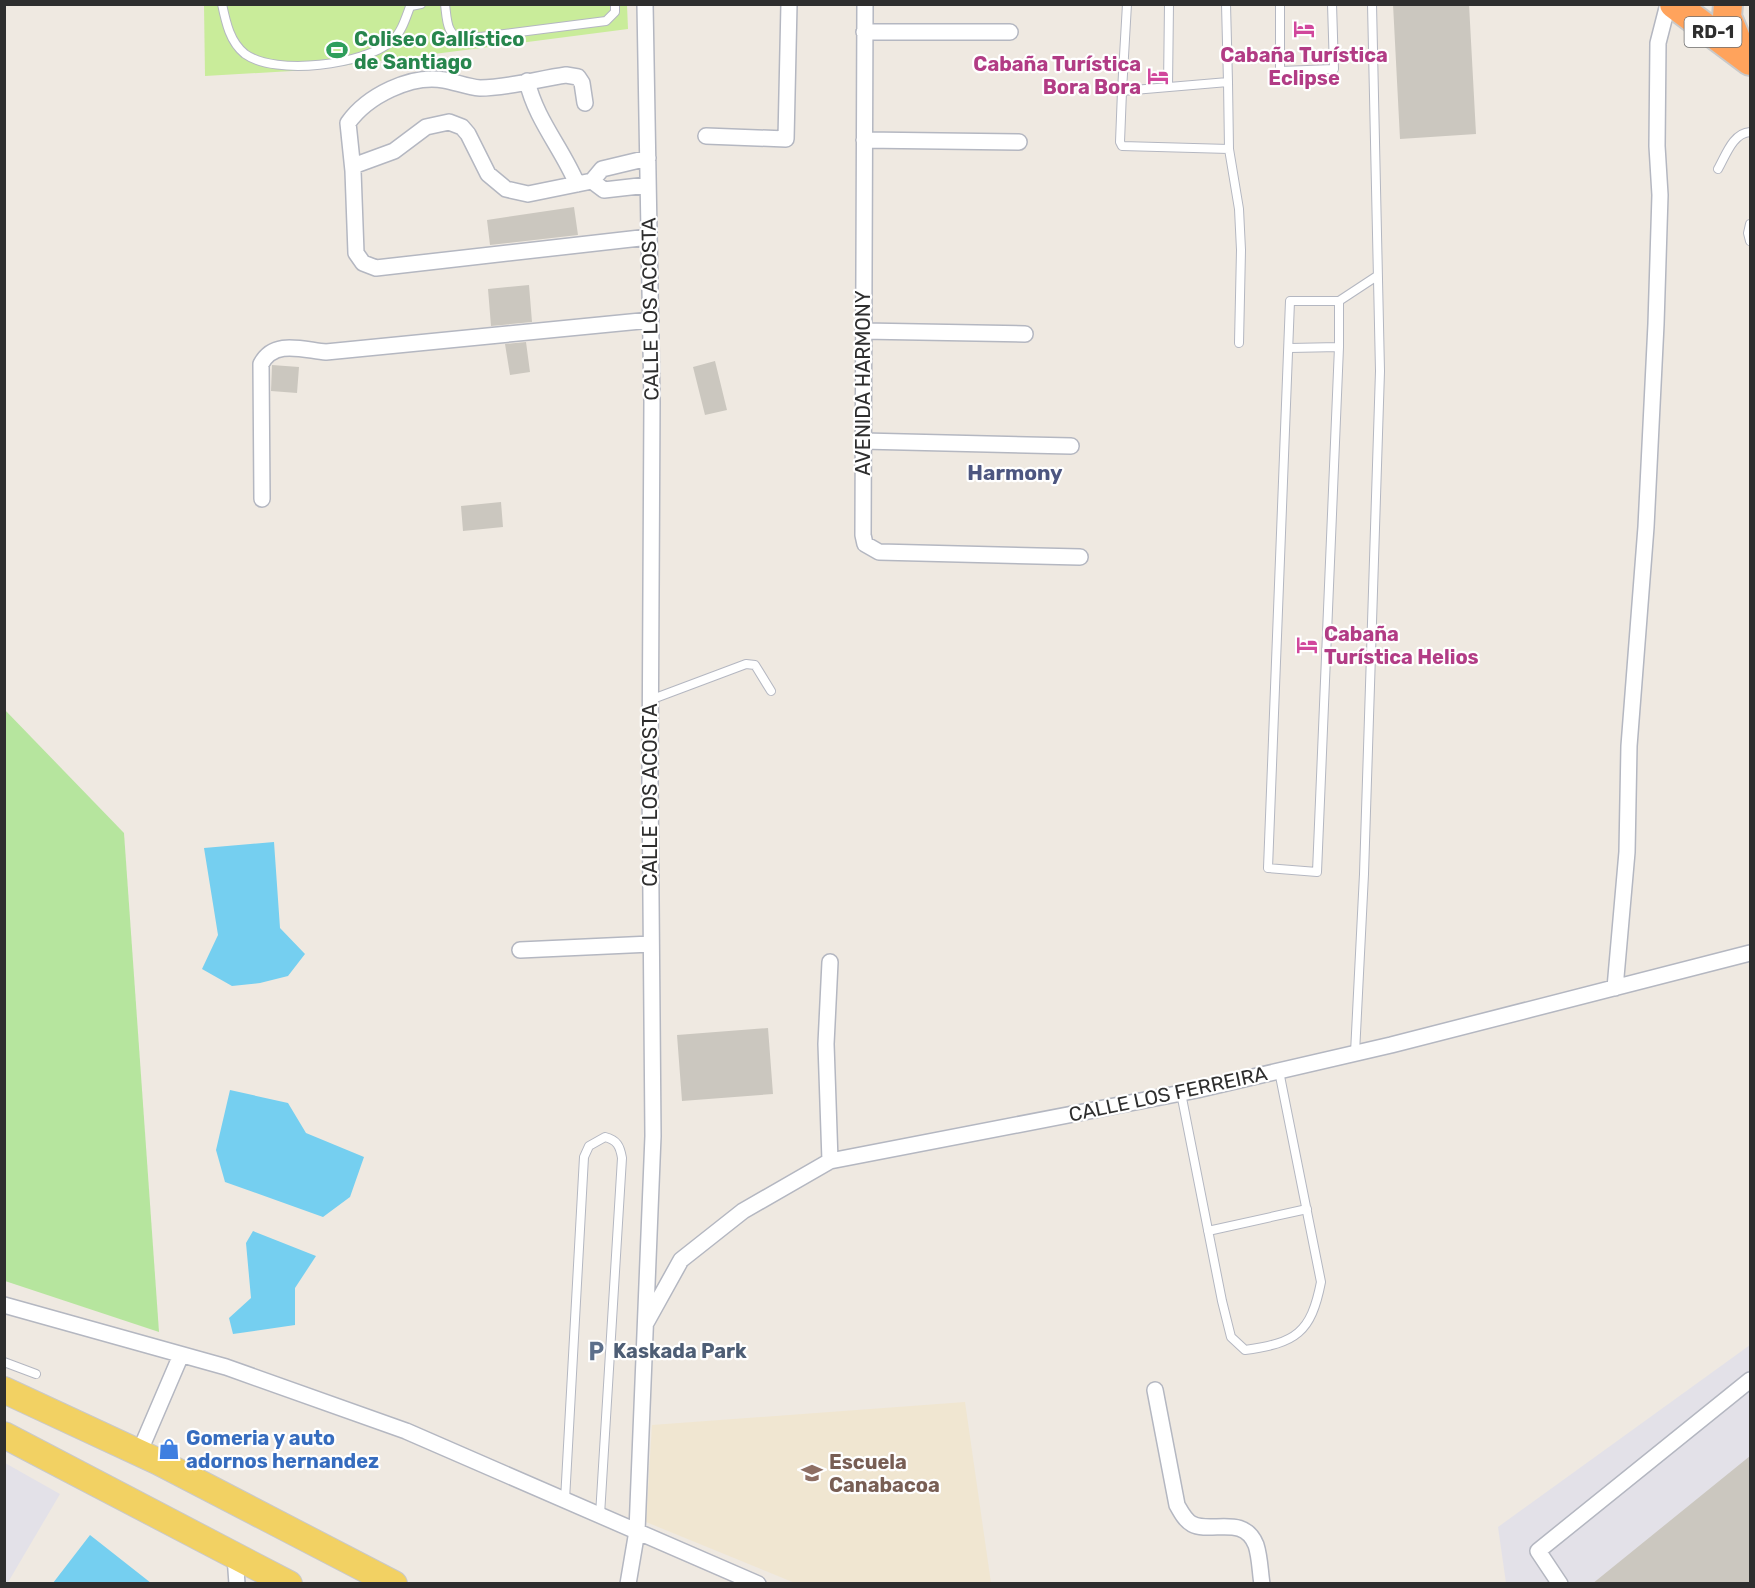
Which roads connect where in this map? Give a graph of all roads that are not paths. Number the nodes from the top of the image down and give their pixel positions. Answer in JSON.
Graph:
{"nodes":[{"id":1,"x":222,"y":4,"type":"edge"},
{"id":2,"x":421,"y":4,"type":"edge"},
{"id":3,"x":445,"y":4,"type":"edge"},
{"id":4,"x":615,"y":4,"type":"edge"},
{"id":5,"x":645,"y":4,"type":"edge"},
{"id":6,"x":789,"y":4,"type":"edge"},
{"id":7,"x":865,"y":4,"type":"edge"},
{"id":8,"x":1127,"y":4,"type":"edge"},
{"id":9,"x":1169,"y":4,"type":"edge"},
{"id":10,"x":1226,"y":4,"type":"edge"},
{"id":11,"x":1280,"y":4,"type":"edge"},
{"id":12,"x":1332,"y":4,"type":"edge"},
{"id":13,"x":1372,"y":4,"type":"edge"},
{"id":14,"x":1668,"y":4,"type":"edge"},
{"id":15,"x":1674,"y":4,"type":"edge"},
{"id":16,"x":1728,"y":4,"type":"edge"},
{"id":17,"x":411,"y":5,"type":"edge"},
{"id":18,"x":864,"y":32,"type":"junction"},
{"id":19,"x":1010,"y":32,"type":"dead end"},
{"id":20,"x":1747,"y":58,"type":"edge"},
{"id":21,"x":527,"y":81,"type":"junction"},
{"id":22,"x":1228,"y":82,"type":"junction"},
{"id":23,"x":1168,"y":87,"type":"junction"},
{"id":24,"x":1122,"y":91,"type":"junction"},
{"id":25,"x":585,"y":103,"type":"dead end"},
{"id":26,"x":1750,"y":132,"type":"edge"},
{"id":27,"x":706,"y":136,"type":"dead end"},
{"id":28,"x":864,"y":140,"type":"junction"},
{"id":29,"x":1018,"y":142,"type":"dead end"},
{"id":30,"x":1229,"y":149,"type":"junction"},
{"id":31,"x":648,"y":158,"type":"junction"},
{"id":32,"x":352,"y":166,"type":"junction"},
{"id":33,"x":1718,"y":169,"type":"dead end"},
{"id":34,"x":585,"y":182,"type":"junction"},
{"id":35,"x":648,"y":185,"type":"junction"},
{"id":36,"x":1750,"y":224,"type":"edge"},
{"id":37,"x":649,"y":237,"type":"junction"},
{"id":38,"x":1750,"y":241,"type":"edge"},
{"id":39,"x":1377,"y":276,"type":"junction"},
{"id":40,"x":1339,"y":301,"type":"junction"},
{"id":41,"x":651,"y":320,"type":"junction"},
{"id":42,"x":863,"y":331,"type":"junction"},
{"id":43,"x":1025,"y":334,"type":"dead end"},
{"id":44,"x":1239,"y":343,"type":"dead end"},
{"id":45,"x":1339,"y":347,"type":"junction"},
{"id":46,"x":1290,"y":348,"type":"junction"},
{"id":47,"x":863,"y":441,"type":"junction"},
{"id":48,"x":1071,"y":446,"type":"dead end"},
{"id":49,"x":262,"y":498,"type":"dead end"},
{"id":50,"x":1080,"y":557,"type":"dead end"},
{"id":51,"x":771,"y":691,"type":"dead end"},
{"id":52,"x":650,"y":700,"type":"junction"},
{"id":53,"x":651,"y":944,"type":"junction"},
{"id":54,"x":520,"y":950,"type":"dead end"},
{"id":55,"x":1750,"y":953,"type":"edge"},
{"id":56,"x":830,"y":962,"type":"dead end"},
{"id":57,"x":1615,"y":988,"type":"junction"},
{"id":58,"x":1355,"y":1053,"type":"junction"},
{"id":59,"x":1279,"y":1071,"type":"junction"},
{"id":60,"x":1181,"y":1093,"type":"junction"},
{"id":61,"x":830,"y":1161,"type":"junction"},
{"id":62,"x":1306,"y":1209,"type":"junction"},
{"id":63,"x":1208,"y":1232,"type":"junction"},
{"id":64,"x":4,"y":1305,"type":"edge"},
{"id":65,"x":645,"y":1326,"type":"junction"},
{"id":66,"x":181,"y":1355,"type":"junction"},
{"id":67,"x":4,"y":1362,"type":"edge"},
{"id":68,"x":36,"y":1374,"type":"dead end"},
{"id":69,"x":1750,"y":1380,"type":"edge"},
{"id":70,"x":4,"y":1390,"type":"edge"},
{"id":71,"x":1155,"y":1390,"type":"dead end"},
{"id":72,"x":4,"y":1435,"type":"edge"},
{"id":73,"x":140,"y":1453,"type":"junction"},
{"id":74,"x":565,"y":1500,"type":"junction"},
{"id":75,"x":600,"y":1515,"type":"junction"},
{"id":76,"x":637,"y":1531,"type":"junction"},
{"id":77,"x":235,"y":1556,"type":"junction"},
{"id":78,"x":285,"y":1583,"type":"edge"},
{"id":79,"x":237,"y":1584,"type":"edge"},
{"id":80,"x":394,"y":1584,"type":"edge"},
{"id":81,"x":627,"y":1584,"type":"edge"},
{"id":82,"x":758,"y":1584,"type":"edge"},
{"id":83,"x":1262,"y":1584,"type":"edge"},
{"id":84,"x":1560,"y":1584,"type":"edge"}],
"edges":[{"from":1,"to":17,"type":"lane"},
{"from":2,"to":17,"type":"lane"},
{"from":3,"to":4,"type":"lane"},
{"from":5,"to":31,"type":"street","name":"CALLE LOS ACOSTA"},
{"from":6,"to":27,"type":"street"},
{"from":7,"to":18,"type":"street","name":"AVENIDA HARMONY"},
{"from":8,"to":24,"type":"lane"},
{"from":9,"to":23,"type":"lane"},
{"from":10,"to":22,"type":"lane"},
{"from":11,"to":12,"type":"lane"},
{"from":13,"to":39,"type":"lane"},
{"from":14,"to":57,"type":"street"},
{"from":15,"to":20,"type":"highway","number":"RD-1"},
{"from":16,"to":20,"type":"highway"},
{"from":18,"to":19,"type":"street"},
{"from":18,"to":28,"type":"street","name":"AVENIDA HARMONY"},
{"from":21,"to":25,"type":"street"},
{"from":21,"to":32,"type":"street"},
{"from":21,"to":34,"type":"street"},
{"from":22,"to":23,"type":"lane"},
{"from":22,"to":30,"type":"lane"},
{"from":23,"to":24,"type":"lane"},
{"from":24,"to":30,"type":"lane"},
{"from":26,"to":33,"type":"lane"},
{"from":28,"to":29,"type":"street"},
{"from":28,"to":42,"type":"street","name":"AVENIDA HARMONY"},
{"from":30,"to":44,"type":"lane"},
{"from":31,"to":34,"type":"street"},
{"from":31,"to":35,"type":"street","name":"CALLE LOS ACOSTA"},
{"from":32,"to":34,"type":"street"},
{"from":32,"to":37,"type":"street"},
{"from":34,"to":35,"type":"street"},
{"from":35,"to":37,"type":"street","name":"CALLE LOS ACOSTA"},
{"from":36,"to":38,"type":"lane"},
{"from":37,"to":41,"type":"street","name":"CALLE LOS ACOSTA"},
{"from":39,"to":40,"type":"lane"},
{"from":39,"to":58,"type":"lane"},
{"from":40,"to":45,"type":"lane"},
{"from":40,"to":46,"type":"lane"},
{"from":41,"to":49,"type":"street"},
{"from":41,"to":52,"type":"street","name":"CALLE LOS ACOSTA"},
{"from":42,"to":43,"type":"street"},
{"from":42,"to":47,"type":"street","name":"AVENIDA HARMONY"},
{"from":45,"to":46,"type":"lane"},
{"from":45,"to":46,"type":"lane"},
{"from":47,"to":48,"type":"street"},
{"from":47,"to":50,"type":"street","name":"AVENIDA HARMONY"},
{"from":51,"to":52,"type":"lane"},
{"from":52,"to":53,"type":"street","name":"CALLE LOS ACOSTA"},
{"from":53,"to":54,"type":"street"},
{"from":53,"to":65,"type":"street","name":"CALLE LOS ACOSTA"},
{"from":55,"to":57,"type":"street","name":"CALLE LOS FERREIRA"},
{"from":56,"to":61,"type":"street"},
{"from":57,"to":58,"type":"street","name":"CALLE LOS FERREIRA"},
{"from":58,"to":59,"type":"street","name":"CALLE LOS FERREIRA"},
{"from":59,"to":60,"type":"street","name":"CALLE LOS FERREIRA"},
{"from":59,"to":62,"type":"lane"},
{"from":60,"to":61,"type":"street","name":"CALLE LOS FERREIRA"},
{"from":60,"to":63,"type":"lane"},
{"from":61,"to":65,"type":"street","name":"CALLE LOS FERREIRA"},
{"from":62,"to":63,"type":"lane"},
{"from":62,"to":63,"type":"lane"},
{"from":64,"to":66,"type":"street"},
{"from":65,"to":76,"type":"street","name":"CALLE LOS ACOSTA"},
{"from":66,"to":73,"type":"street"},
{"from":66,"to":74,"type":"street"},
{"from":67,"to":68,"type":"lane"},
{"from":69,"to":84,"type":"street"},
{"from":70,"to":73,"type":"main road"},
{"from":71,"to":83,"type":"street"},
{"from":72,"to":77,"type":"main road"},
{"from":73,"to":80,"type":"main road"},
{"from":74,"to":75,"type":"street"},
{"from":74,"to":75,"type":"lane"},
{"from":75,"to":76,"type":"street"},
{"from":76,"to":81,"type":"street","name":"CALLE LOS ACOSTA"},
{"from":76,"to":82,"type":"street"},
{"from":77,"to":78,"type":"main road"},
{"from":77,"to":79,"type":"street"}]}
